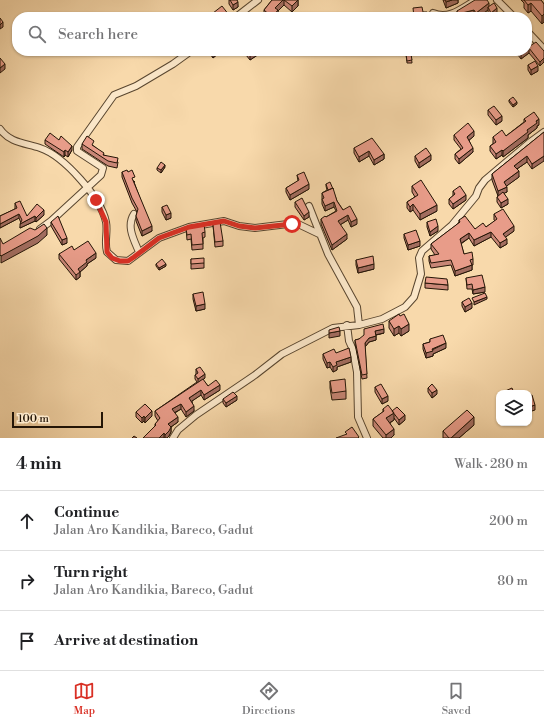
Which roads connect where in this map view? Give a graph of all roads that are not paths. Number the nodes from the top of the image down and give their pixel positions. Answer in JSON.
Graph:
{"nodes":[{"id":1,"x":258,"y":0,"type":"edge"},
{"id":2,"x":476,"y":0,"type":"edge"},
{"id":3,"x":497,"y":0,"type":"edge"},
{"id":4,"x":242,"y":12,"type":"edge"},
{"id":5,"x":454,"y":12,"type":"edge"},
{"id":6,"x":509,"y":12,"type":"edge"},
{"id":7,"x":532,"y":36,"type":"edge"},
{"id":8,"x":544,"y":49,"type":"edge"},
{"id":9,"x":184,"y":56,"type":"edge"},
{"id":10,"x":0,"y":129,"type":"edge"},
{"id":11,"x":544,"y":132,"type":"edge"},
{"id":12,"x":88,"y":188,"type":"junction"},
{"id":13,"x":309,"y":206,"type":"dead end"},
{"id":14,"x":134,"y":214,"type":"dead end"},
{"id":15,"x":34,"y":233,"type":"edge"},
{"id":16,"x":319,"y":234,"type":"junction"},
{"id":17,"x":139,"y":252,"type":"junction"},
{"id":18,"x":347,"y":325,"type":"junction"},
{"id":19,"x":359,"y":325,"type":"junction"},
{"id":20,"x":173,"y":438,"type":"edge"},
{"id":21,"x":367,"y":438,"type":"edge"}],
"edges":[{"from":1,"to":4,"type":"street"},
{"from":2,"to":5,"type":"street"},
{"from":3,"to":6,"type":"street"},
{"from":7,"to":8,"type":"street"},
{"from":9,"to":12,"type":"street"},
{"from":10,"to":12,"type":"street"},
{"from":11,"to":19,"type":"street"},
{"from":12,"to":15,"type":"street"},
{"from":12,"to":17,"type":"street"},
{"from":13,"to":16,"type":"street"},
{"from":14,"to":17,"type":"street"},
{"from":16,"to":17,"type":"street"},
{"from":16,"to":19,"type":"street"},
{"from":18,"to":19,"type":"street"},
{"from":18,"to":20,"type":"street"},
{"from":18,"to":21,"type":"street"}]}
